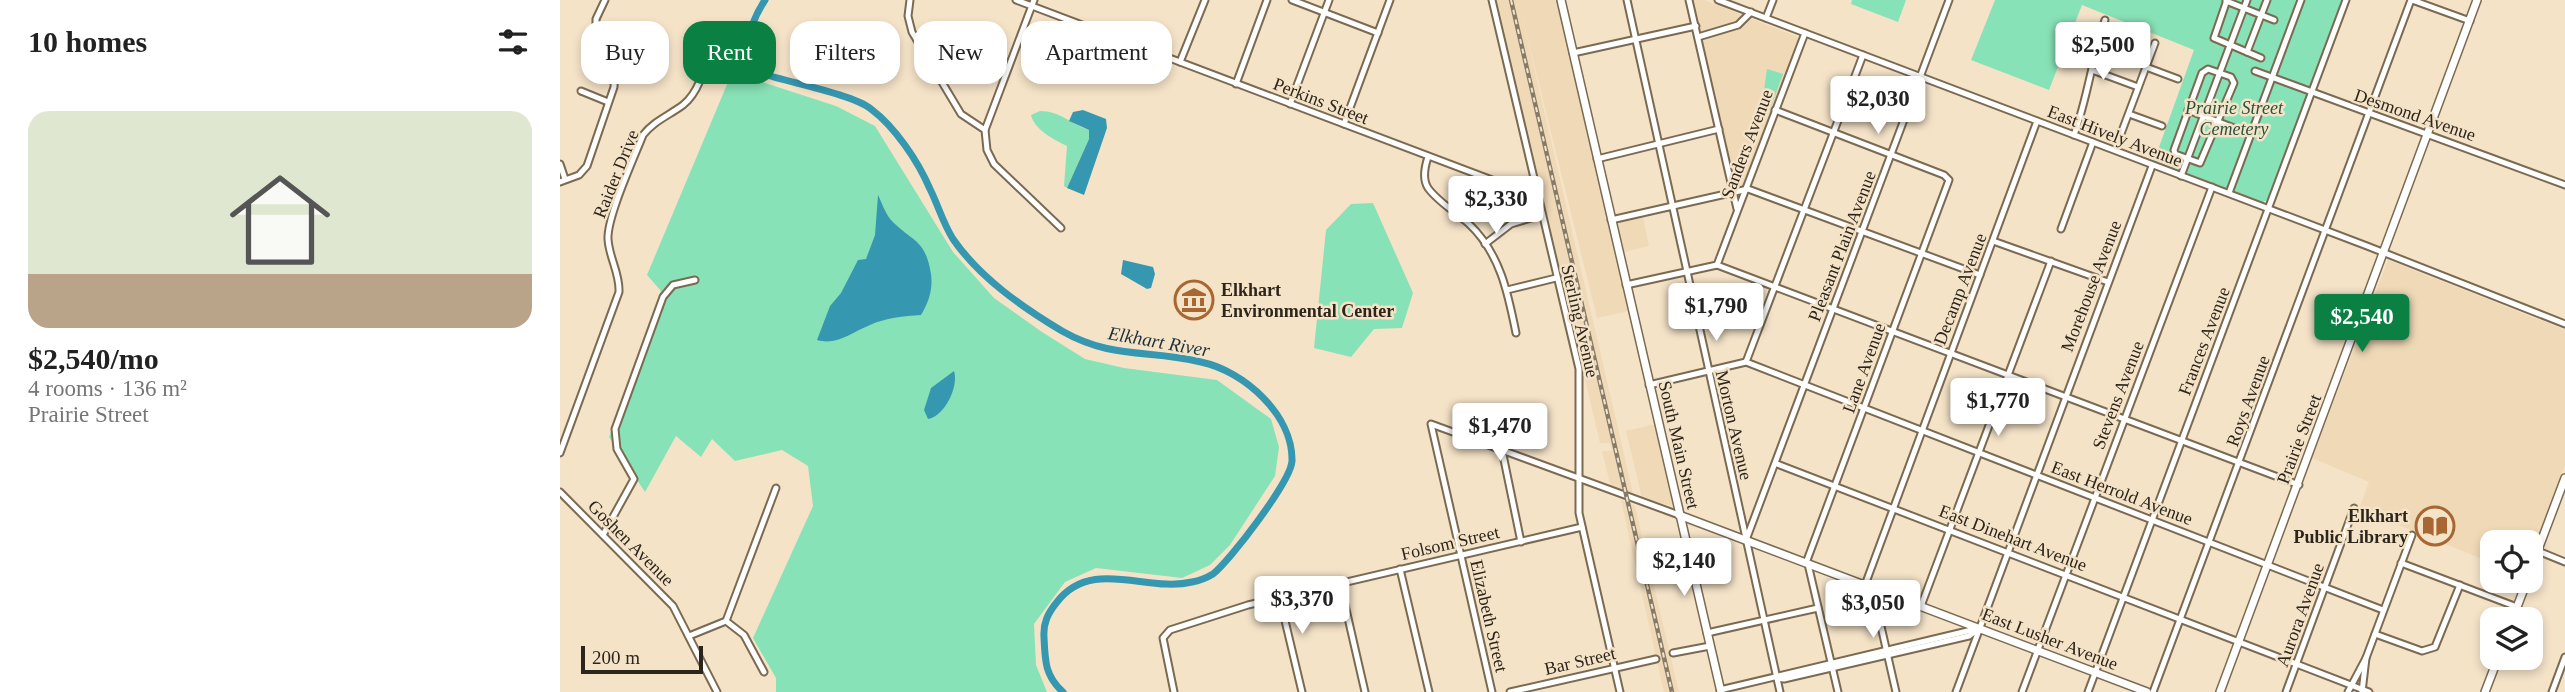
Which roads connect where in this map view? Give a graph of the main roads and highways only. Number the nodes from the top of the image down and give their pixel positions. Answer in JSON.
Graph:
{"nodes":[{"id":1,"x":1561,"y":0,"type":"edge"},
{"id":2,"x":2477,"y":0,"type":"edge"},
{"id":3,"x":2565,"y":478,"type":"edge"},
{"id":4,"x":1679,"y":515,"type":"junction"},
{"id":5,"x":2543,"y":537,"type":"edge"},
{"id":6,"x":2493,"y":670,"type":"edge"},
{"id":7,"x":1720,"y":691,"type":"edge"},
{"id":8,"x":2147,"y":692,"type":"edge"},
{"id":9,"x":2220,"y":692,"type":"edge"},
{"id":10,"x":2485,"y":692,"type":"edge"}],
"edges":[{"from":1,"to":4,"type":"main road","name":"South Main Street"},
{"from":2,"to":9,"type":"main road","name":"Prairie Street"},
{"from":3,"to":5,"type":"main road"},
{"from":4,"to":7,"type":"main road","name":"South Main Street"},
{"from":4,"to":8,"type":"main road","name":"East Lusher Avenue"},
{"from":6,"to":10,"type":"main road"}]}
